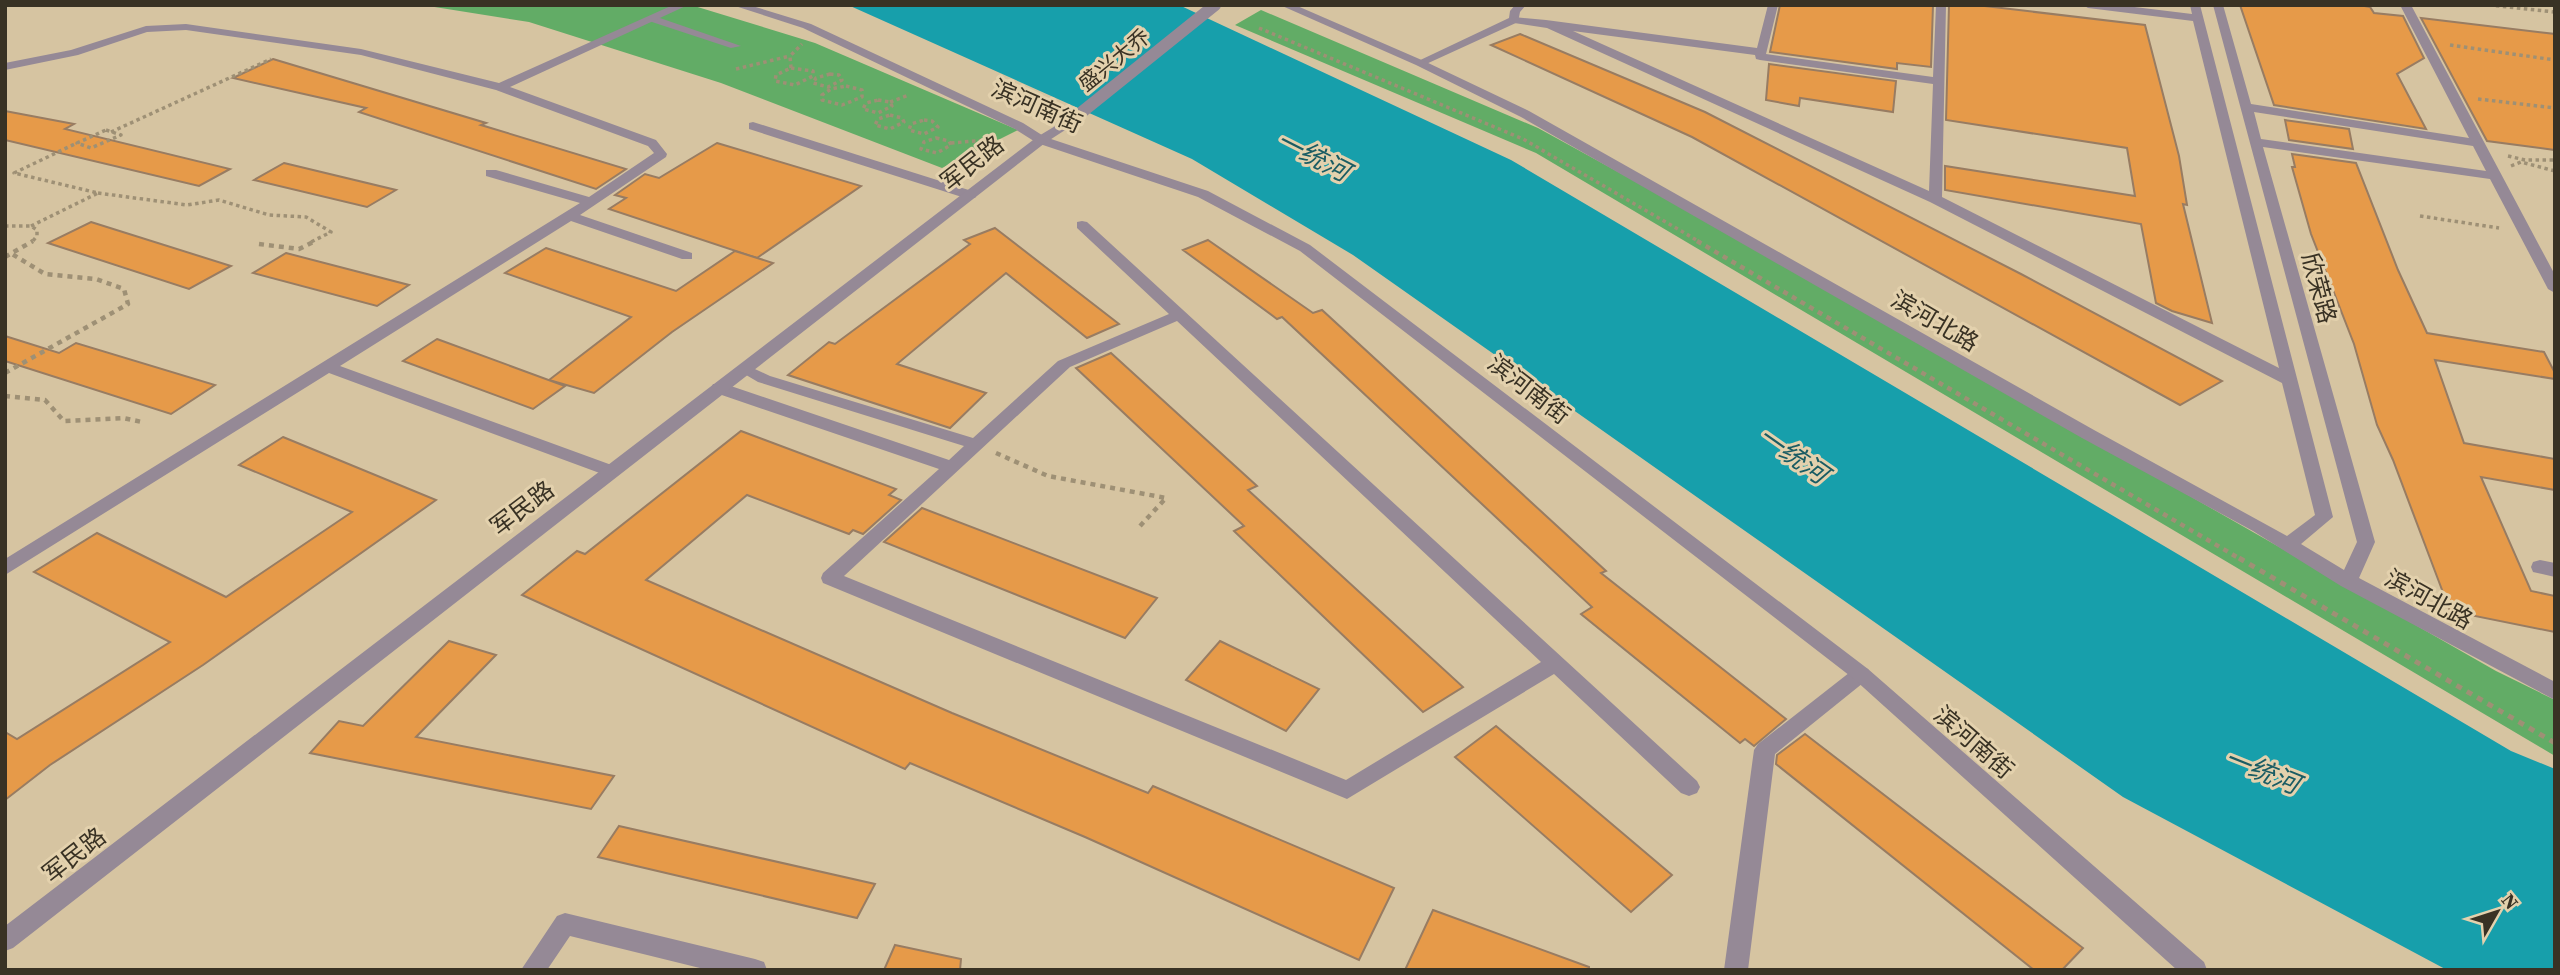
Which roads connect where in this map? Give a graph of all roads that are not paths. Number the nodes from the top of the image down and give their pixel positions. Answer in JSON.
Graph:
{"nodes":[{"id":1,"x":683,"y":5,"type":"edge"},
{"id":2,"x":737,"y":5,"type":"edge"},
{"id":3,"x":1215,"y":5,"type":"edge"},
{"id":4,"x":1285,"y":5,"type":"edge"},
{"id":5,"x":1521,"y":5,"type":"edge"},
{"id":6,"x":1773,"y":5,"type":"edge"},
{"id":7,"x":1941,"y":5,"type":"edge"},
{"id":8,"x":2088,"y":5,"type":"edge"},
{"id":9,"x":2218,"y":5,"type":"edge"},
{"id":10,"x":2405,"y":5,"type":"edge"},
{"id":11,"x":2196,"y":12,"type":"edge"},
{"id":12,"x":653,"y":19,"type":"junction"},
{"id":13,"x":1514,"y":19,"type":"junction"},
{"id":14,"x":1546,"y":23,"type":"junction"},
{"id":15,"x":735,"y":46,"type":"dead end"},
{"id":16,"x":1762,"y":52,"type":"junction"},
{"id":17,"x":1420,"y":63,"type":"junction"},
{"id":18,"x":8,"y":66,"type":"edge"},
{"id":19,"x":1938,"y":81,"type":"junction"},
{"id":20,"x":500,"y":87,"type":"junction"},
{"id":21,"x":2246,"y":107,"type":"junction"},
{"id":22,"x":1072,"y":120,"type":"joint"},
{"id":23,"x":753,"y":126,"type":"dead end"},
{"id":24,"x":1041,"y":140,"type":"junction"},
{"id":25,"x":2256,"y":142,"type":"junction"},
{"id":26,"x":2478,"y":143,"type":"junction"},
{"id":27,"x":2499,"y":170,"type":"junction"},
{"id":28,"x":491,"y":173,"type":"dead end"},
{"id":29,"x":970,"y":195,"type":"junction"},
{"id":30,"x":1935,"y":199,"type":"junction"},
{"id":31,"x":591,"y":202,"type":"junction"},
{"id":32,"x":570,"y":216,"type":"junction"},
{"id":33,"x":1082,"y":225,"type":"dead end"},
{"id":34,"x":687,"y":256,"type":"dead end"},
{"id":35,"x":2555,"y":289,"type":"edge"},
{"id":36,"x":1179,"y":315,"type":"junction"},
{"id":37,"x":328,"y":367,"type":"junction"},
{"id":38,"x":744,"y":369,"type":"junction"},
{"id":39,"x":2289,"y":380,"type":"junction"},
{"id":40,"x":719,"y":388,"type":"junction"},
{"id":41,"x":976,"y":444,"type":"junction"},
{"id":42,"x":951,"y":467,"type":"junction"},
{"id":43,"x":611,"y":471,"type":"junction"},
{"id":44,"x":2288,"y":545,"type":"junction"},
{"id":45,"x":5,"y":568,"type":"edge"},
{"id":46,"x":2348,"y":581,"type":"junction"},
{"id":47,"x":1556,"y":663,"type":"junction"},
{"id":48,"x":1861,"y":674,"type":"junction"},
{"id":49,"x":2555,"y":692,"type":"edge"},
{"id":50,"x":1689,"y":787,"type":"dead end"},
{"id":51,"x":5,"y":940,"type":"edge"},
{"id":52,"x":533,"y":970,"type":"edge"},
{"id":53,"x":755,"y":970,"type":"edge"},
{"id":54,"x":1736,"y":970,"type":"edge"},
{"id":55,"x":2195,"y":970,"type":"edge"}],
"edges":[{"from":1,"to":12,"type":"street"},
{"from":2,"to":24,"type":"street","name":"滨河南街"},
{"from":3,"to":22,"type":"street","name":"盛兴大乔","bridge":true},
{"from":4,"to":17,"type":"street","name":"滨河北路"},
{"from":5,"to":13,"type":"street"},
{"from":6,"to":16,"type":"street"},
{"from":7,"to":19,"type":"street"},
{"from":8,"to":11,"type":"street"},
{"from":9,"to":21,"type":"street","name":"欣荣路"},
{"from":10,"to":26,"type":"street"},
{"from":11,"to":39,"type":"street","name":"欣荣路"},
{"from":12,"to":15,"type":"street"},
{"from":12,"to":20,"type":"street"},
{"from":13,"to":14,"type":"street"},
{"from":13,"to":17,"type":"street"},
{"from":14,"to":16,"type":"street"},
{"from":14,"to":30,"type":"street"},
{"from":16,"to":19,"type":"street"},
{"from":17,"to":44,"type":"street","name":"滨河北路"},
{"from":18,"to":20,"type":"street"},
{"from":19,"to":30,"type":"street"},
{"from":20,"to":31,"type":"street"},
{"from":21,"to":25,"type":"street","name":"欣荣路"},
{"from":21,"to":26,"type":"street"},
{"from":22,"to":24,"type":"street","name":"军民路"},
{"from":23,"to":29,"type":"street"},
{"from":24,"to":29,"type":"street","name":"军民路"},
{"from":24,"to":48,"type":"street","name":"滨河南街"},
{"from":25,"to":27,"type":"street"},
{"from":25,"to":46,"type":"street","name":"欣荣路"},
{"from":26,"to":27,"type":"street"},
{"from":27,"to":35,"type":"street"},
{"from":28,"to":31,"type":"street"},
{"from":29,"to":38,"type":"street","name":"军民路"},
{"from":30,"to":39,"type":"street"},
{"from":31,"to":32,"type":"street"},
{"from":32,"to":34,"type":"street"},
{"from":32,"to":37,"type":"street"},
{"from":33,"to":36,"type":"street"},
{"from":36,"to":41,"type":"street"},
{"from":36,"to":47,"type":"street"},
{"from":37,"to":43,"type":"street"},
{"from":37,"to":45,"type":"street"},
{"from":38,"to":40,"type":"street","name":"军民路"},
{"from":38,"to":41,"type":"street"},
{"from":39,"to":44,"type":"street","name":"欣荣路"},
{"from":40,"to":42,"type":"street"},
{"from":40,"to":43,"type":"street","name":"军民路"},
{"from":41,"to":42,"type":"street"},
{"from":42,"to":47,"type":"street"},
{"from":43,"to":51,"type":"street","name":"军民路"},
{"from":44,"to":46,"type":"street","name":"滨河北路"},
{"from":46,"to":49,"type":"street","name":"滨河北路"},
{"from":47,"to":50,"type":"street"},
{"from":48,"to":54,"type":"street"},
{"from":48,"to":55,"type":"street","name":"滨河南街"},
{"from":52,"to":53,"type":"street"}]}
